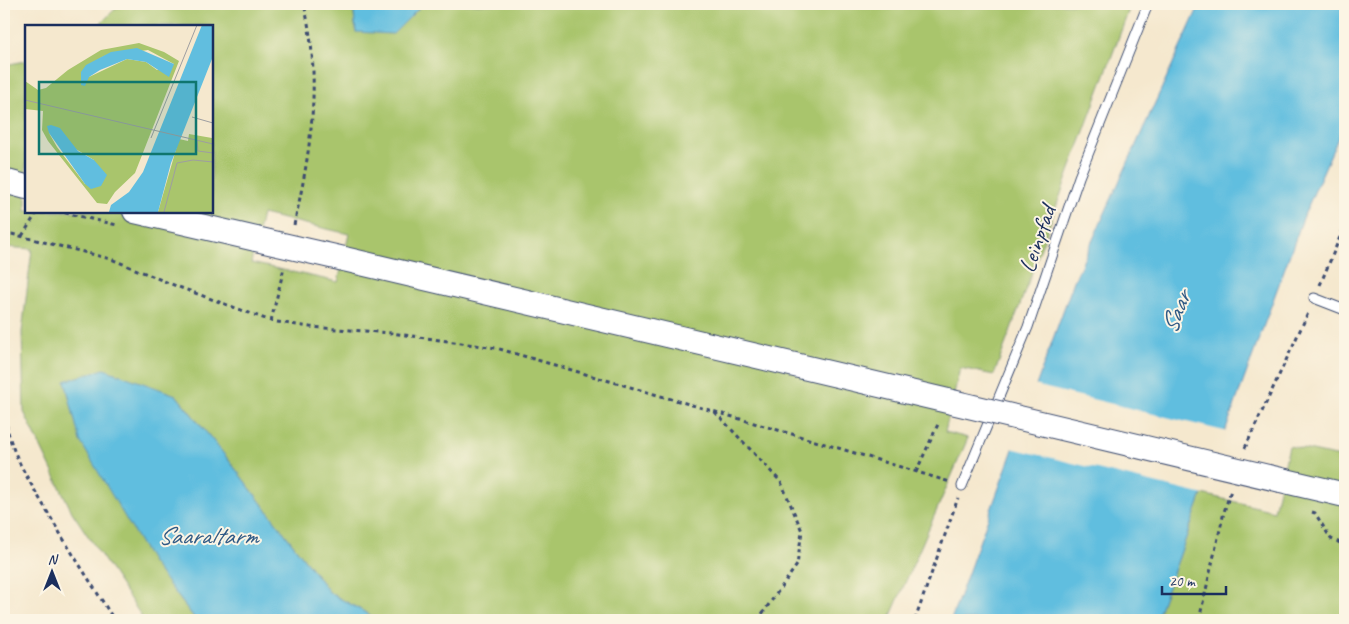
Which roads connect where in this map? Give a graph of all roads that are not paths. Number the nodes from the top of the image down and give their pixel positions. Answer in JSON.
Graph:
{"nodes":[{"id":1,"x":1148,"y":4,"type":"edge"},
{"id":2,"x":4,"y":182,"type":"edge"},
{"id":3,"x":25,"y":186,"type":"edge"},
{"id":4,"x":139,"y":212,"type":"edge"},
{"id":5,"x":1314,"y":298,"type":"road end"},
{"id":6,"x":1345,"y":310,"type":"edge"},
{"id":7,"x":962,"y":486,"type":"road end"},
{"id":8,"x":1345,"y":495,"type":"edge"}],
"edges":[{"from":1,"to":7,"type":"lane","name":"Leinpfad"},
{"from":2,"to":3,"type":"main road"},
{"from":4,"to":8,"type":"main road","bridge":true},
{"from":5,"to":6,"type":"lane"}]}
